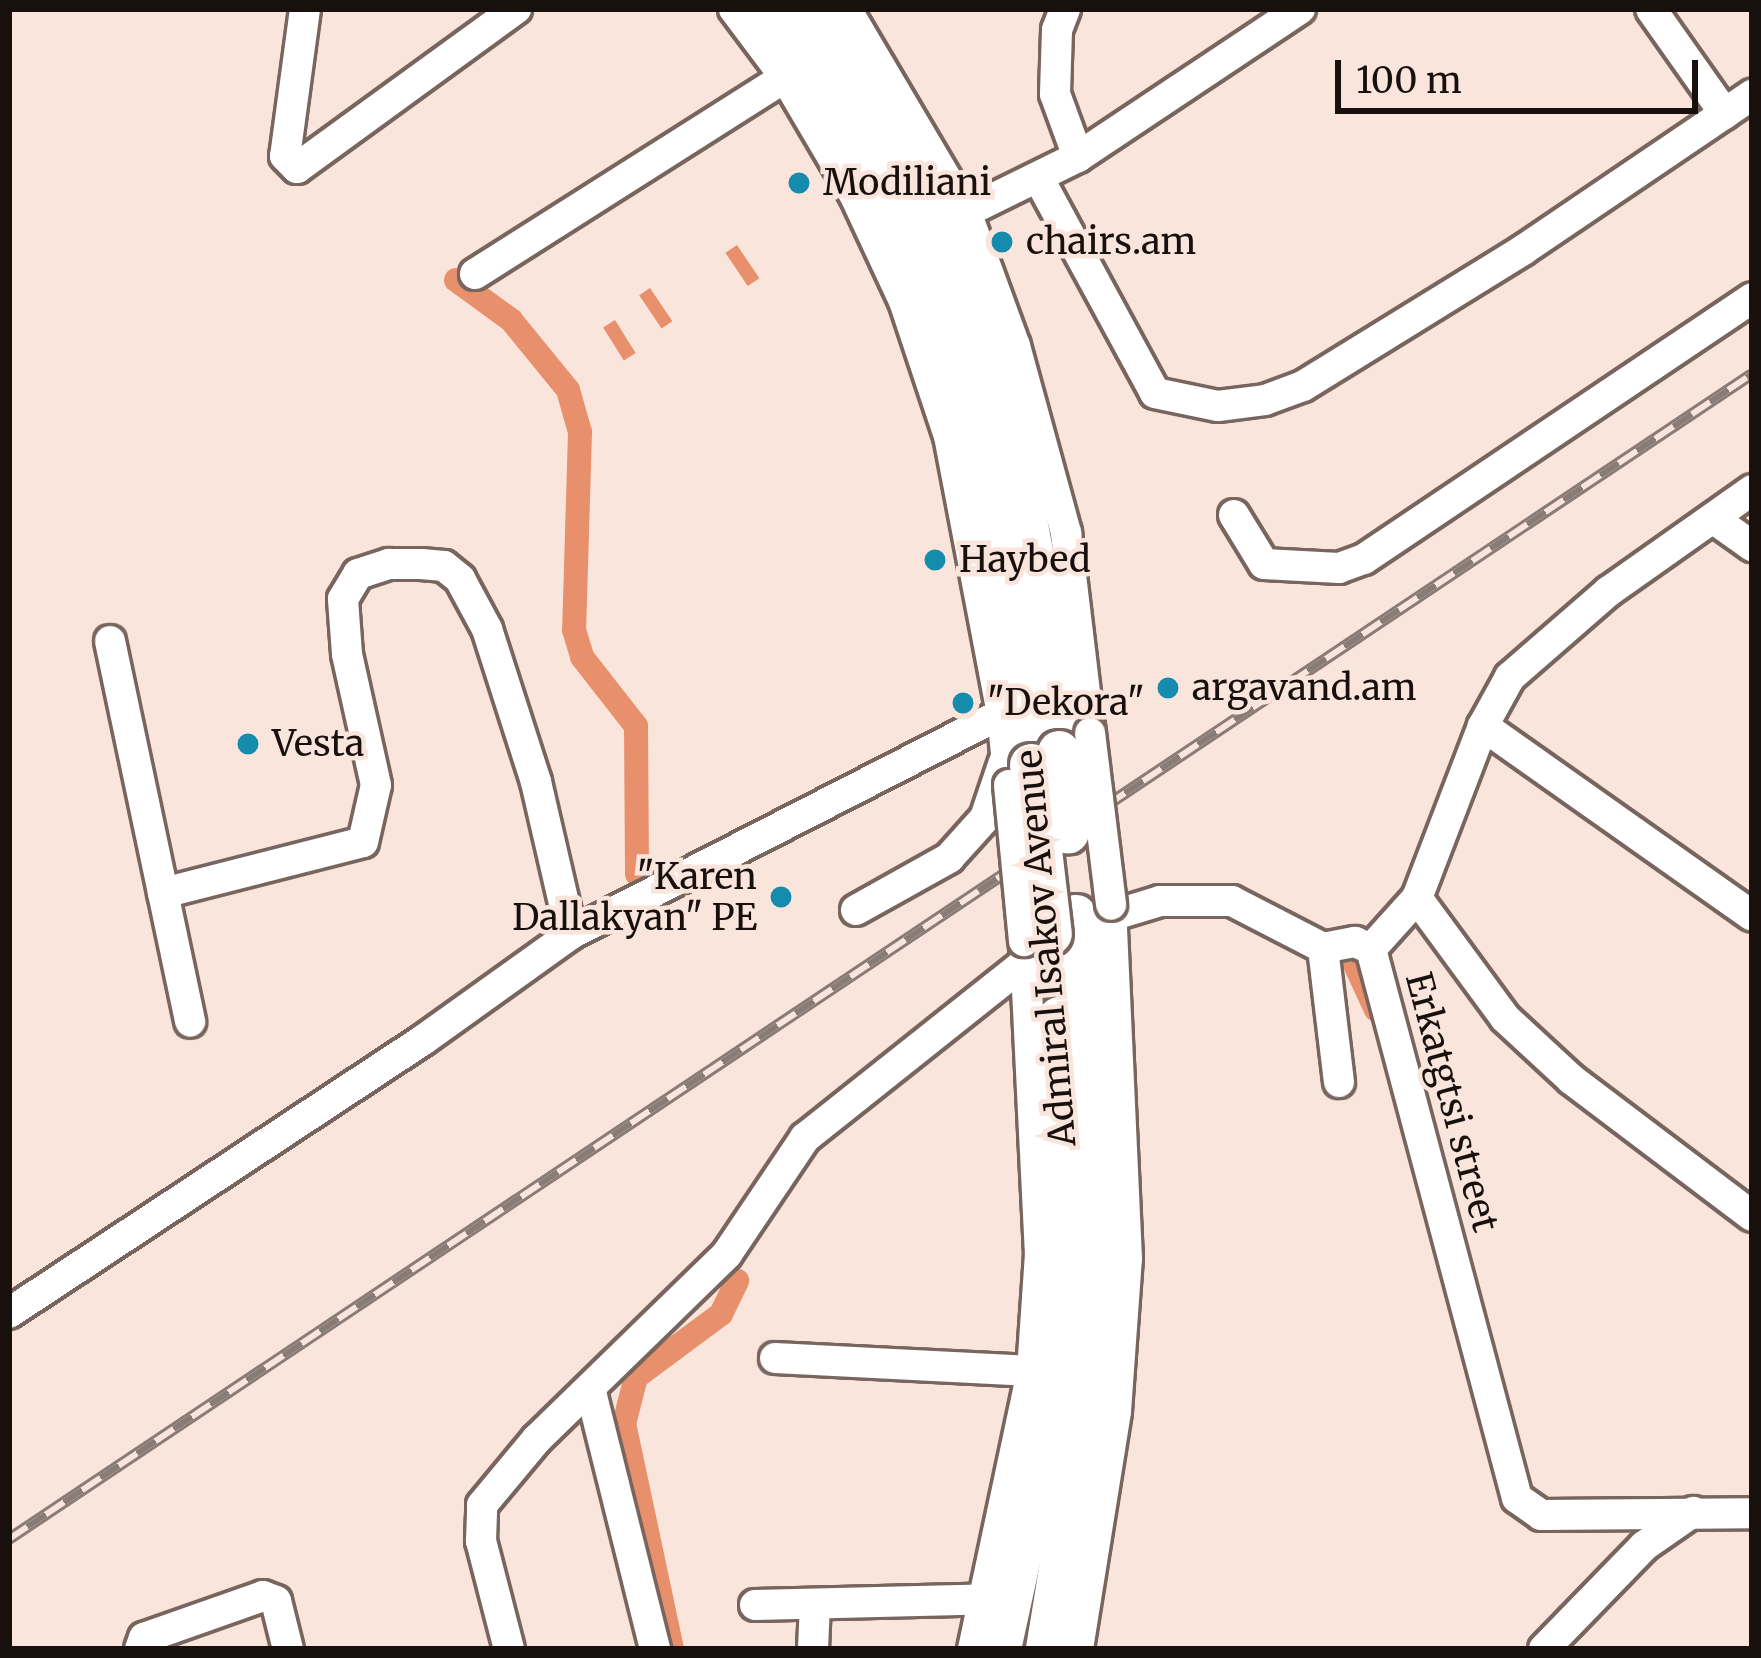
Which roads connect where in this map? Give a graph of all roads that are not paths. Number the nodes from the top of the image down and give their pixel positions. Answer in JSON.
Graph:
{"nodes":[{"id":1,"x":305,"y":9,"type":"edge"},
{"id":2,"x":516,"y":9,"type":"edge"},
{"id":3,"x":734,"y":9,"type":"edge"},
{"id":4,"x":767,"y":9,"type":"edge"},
{"id":5,"x":805,"y":9,"type":"edge"},
{"id":6,"x":846,"y":9,"type":"edge"},
{"id":7,"x":1065,"y":9,"type":"edge"},
{"id":8,"x":1300,"y":9,"type":"edge"},
{"id":9,"x":1652,"y":9,"type":"edge"},
{"id":10,"x":785,"y":77,"type":"junction"},
{"id":11,"x":1752,"y":95,"type":"edge"},
{"id":12,"x":1726,"y":114,"type":"junction"},
{"id":13,"x":1078,"y":157,"type":"junction"},
{"id":14,"x":1039,"y":179,"type":"junction"},
{"id":15,"x":965,"y":212,"type":"junction"},
{"id":16,"x":475,"y":274,"type":"dead end"},
{"id":17,"x":1752,"y":298,"type":"edge"},
{"id":18,"x":1752,"y":490,"type":"edge"},
{"id":19,"x":1234,"y":515,"type":"dead end"},
{"id":20,"x":1714,"y":519,"type":"junction"},
{"id":21,"x":1752,"y":546,"type":"edge"},
{"id":22,"x":110,"y":641,"type":"dead end"},
{"id":23,"x":1002,"y":713,"type":"junction"},
{"id":24,"x":1483,"y":726,"type":"junction"},
{"id":25,"x":1039,"y":758,"type":"junction"},
{"id":26,"x":163,"y":893,"type":"junction"},
{"id":27,"x":1418,"y":898,"type":"junction"},
{"id":28,"x":856,"y":910,"type":"dead end"},
{"id":29,"x":1752,"y":916,"type":"edge"},
{"id":30,"x":1067,"y":929,"type":"junction"},
{"id":31,"x":571,"y":934,"type":"junction"},
{"id":32,"x":1323,"y":948,"type":"junction"},
{"id":33,"x":1371,"y":949,"type":"junction"},
{"id":34,"x":190,"y":1022,"type":"dead end"},
{"id":35,"x":1339,"y":1082,"type":"dead end"},
{"id":36,"x":1752,"y":1216,"type":"edge"},
{"id":37,"x":9,"y":1313,"type":"edge"},
{"id":38,"x":775,"y":1358,"type":"dead end"},
{"id":39,"x":1032,"y":1371,"type":"junction"},
{"id":40,"x":591,"y":1392,"type":"junction"},
{"id":41,"x":1693,"y":1513,"type":"junction"},
{"id":42,"x":1752,"y":1513,"type":"edge"},
{"id":43,"x":997,"y":1599,"type":"junction"},
{"id":44,"x":815,"y":1604,"type":"junction"},
{"id":45,"x":755,"y":1605,"type":"dead end"},
{"id":46,"x":140,"y":1649,"type":"edge"},
{"id":47,"x":288,"y":1649,"type":"edge"},
{"id":48,"x":509,"y":1649,"type":"edge"},
{"id":49,"x":655,"y":1649,"type":"edge"},
{"id":50,"x":813,"y":1649,"type":"edge"},
{"id":51,"x":973,"y":1649,"type":"edge"},
{"id":52,"x":1000,"y":1649,"type":"edge"},
{"id":53,"x":1046,"y":1649,"type":"edge"},
{"id":54,"x":1078,"y":1649,"type":"edge"},
{"id":55,"x":1544,"y":1649,"type":"edge"}],
"edges":[{"from":1,"to":2,"type":"street"},
{"from":3,"to":10,"type":"street"},
{"from":4,"to":25,"type":"highway","name":"Admiral Isakov Avenue"},
{"from":5,"to":25,"type":"highway","name":"Admiral Isakov Avenue"},
{"from":6,"to":15,"type":"street"},
{"from":7,"to":13,"type":"street"},
{"from":8,"to":13,"type":"street"},
{"from":9,"to":12,"type":"street"},
{"from":10,"to":16,"type":"street"},
{"from":10,"to":23,"type":"street"},
{"from":11,"to":12,"type":"street"},
{"from":12,"to":14,"type":"street"},
{"from":13,"to":14,"type":"street"},
{"from":14,"to":15,"type":"street"},
{"from":15,"to":25,"type":"street"},
{"from":17,"to":19,"type":"street"},
{"from":18,"to":20,"type":"street","name":"Erkatgtsi street"},
{"from":20,"to":21,"type":"street"},
{"from":20,"to":24,"type":"street","name":"Erkatgtsi street"},
{"from":22,"to":26,"type":"street"},
{"from":23,"to":25,"type":"street"},
{"from":23,"to":31,"type":"street"},
{"from":24,"to":27,"type":"street","name":"Erkatgtsi street"},
{"from":24,"to":29,"type":"street"},
{"from":25,"to":28,"type":"street"},
{"from":25,"to":30,"type":"highway","name":"Admiral Isakov Avenue","bridge":true},
{"from":25,"to":30,"type":"street","bridge":true},
{"from":26,"to":31,"type":"street"},
{"from":26,"to":34,"type":"street"},
{"from":27,"to":33,"type":"street","name":"Erkatgtsi street"},
{"from":27,"to":36,"type":"street"},
{"from":30,"to":32,"type":"street"},
{"from":30,"to":39,"type":"street"},
{"from":30,"to":40,"type":"street"},
{"from":30,"to":43,"type":"highway","name":"Admiral Isakov Avenue"},
{"from":30,"to":53,"type":"highway","name":"Admiral Isakov Avenue"},
{"from":30,"to":54,"type":"street"},
{"from":31,"to":37,"type":"street"},
{"from":32,"to":33,"type":"street"},
{"from":32,"to":35,"type":"street"},
{"from":33,"to":41,"type":"street","name":"Erkatgtsi street"},
{"from":38,"to":39,"type":"street"},
{"from":39,"to":43,"type":"street"},
{"from":40,"to":48,"type":"street"},
{"from":40,"to":49,"type":"street"},
{"from":41,"to":42,"type":"street","name":"Erkatgtsi street"},
{"from":41,"to":55,"type":"street"},
{"from":43,"to":44,"type":"street"},
{"from":43,"to":51,"type":"street"},
{"from":43,"to":52,"type":"highway","name":"Admiral Isakov Avenue"},
{"from":44,"to":45,"type":"street"},
{"from":44,"to":50,"type":"street"},
{"from":46,"to":47,"type":"street"}]}
